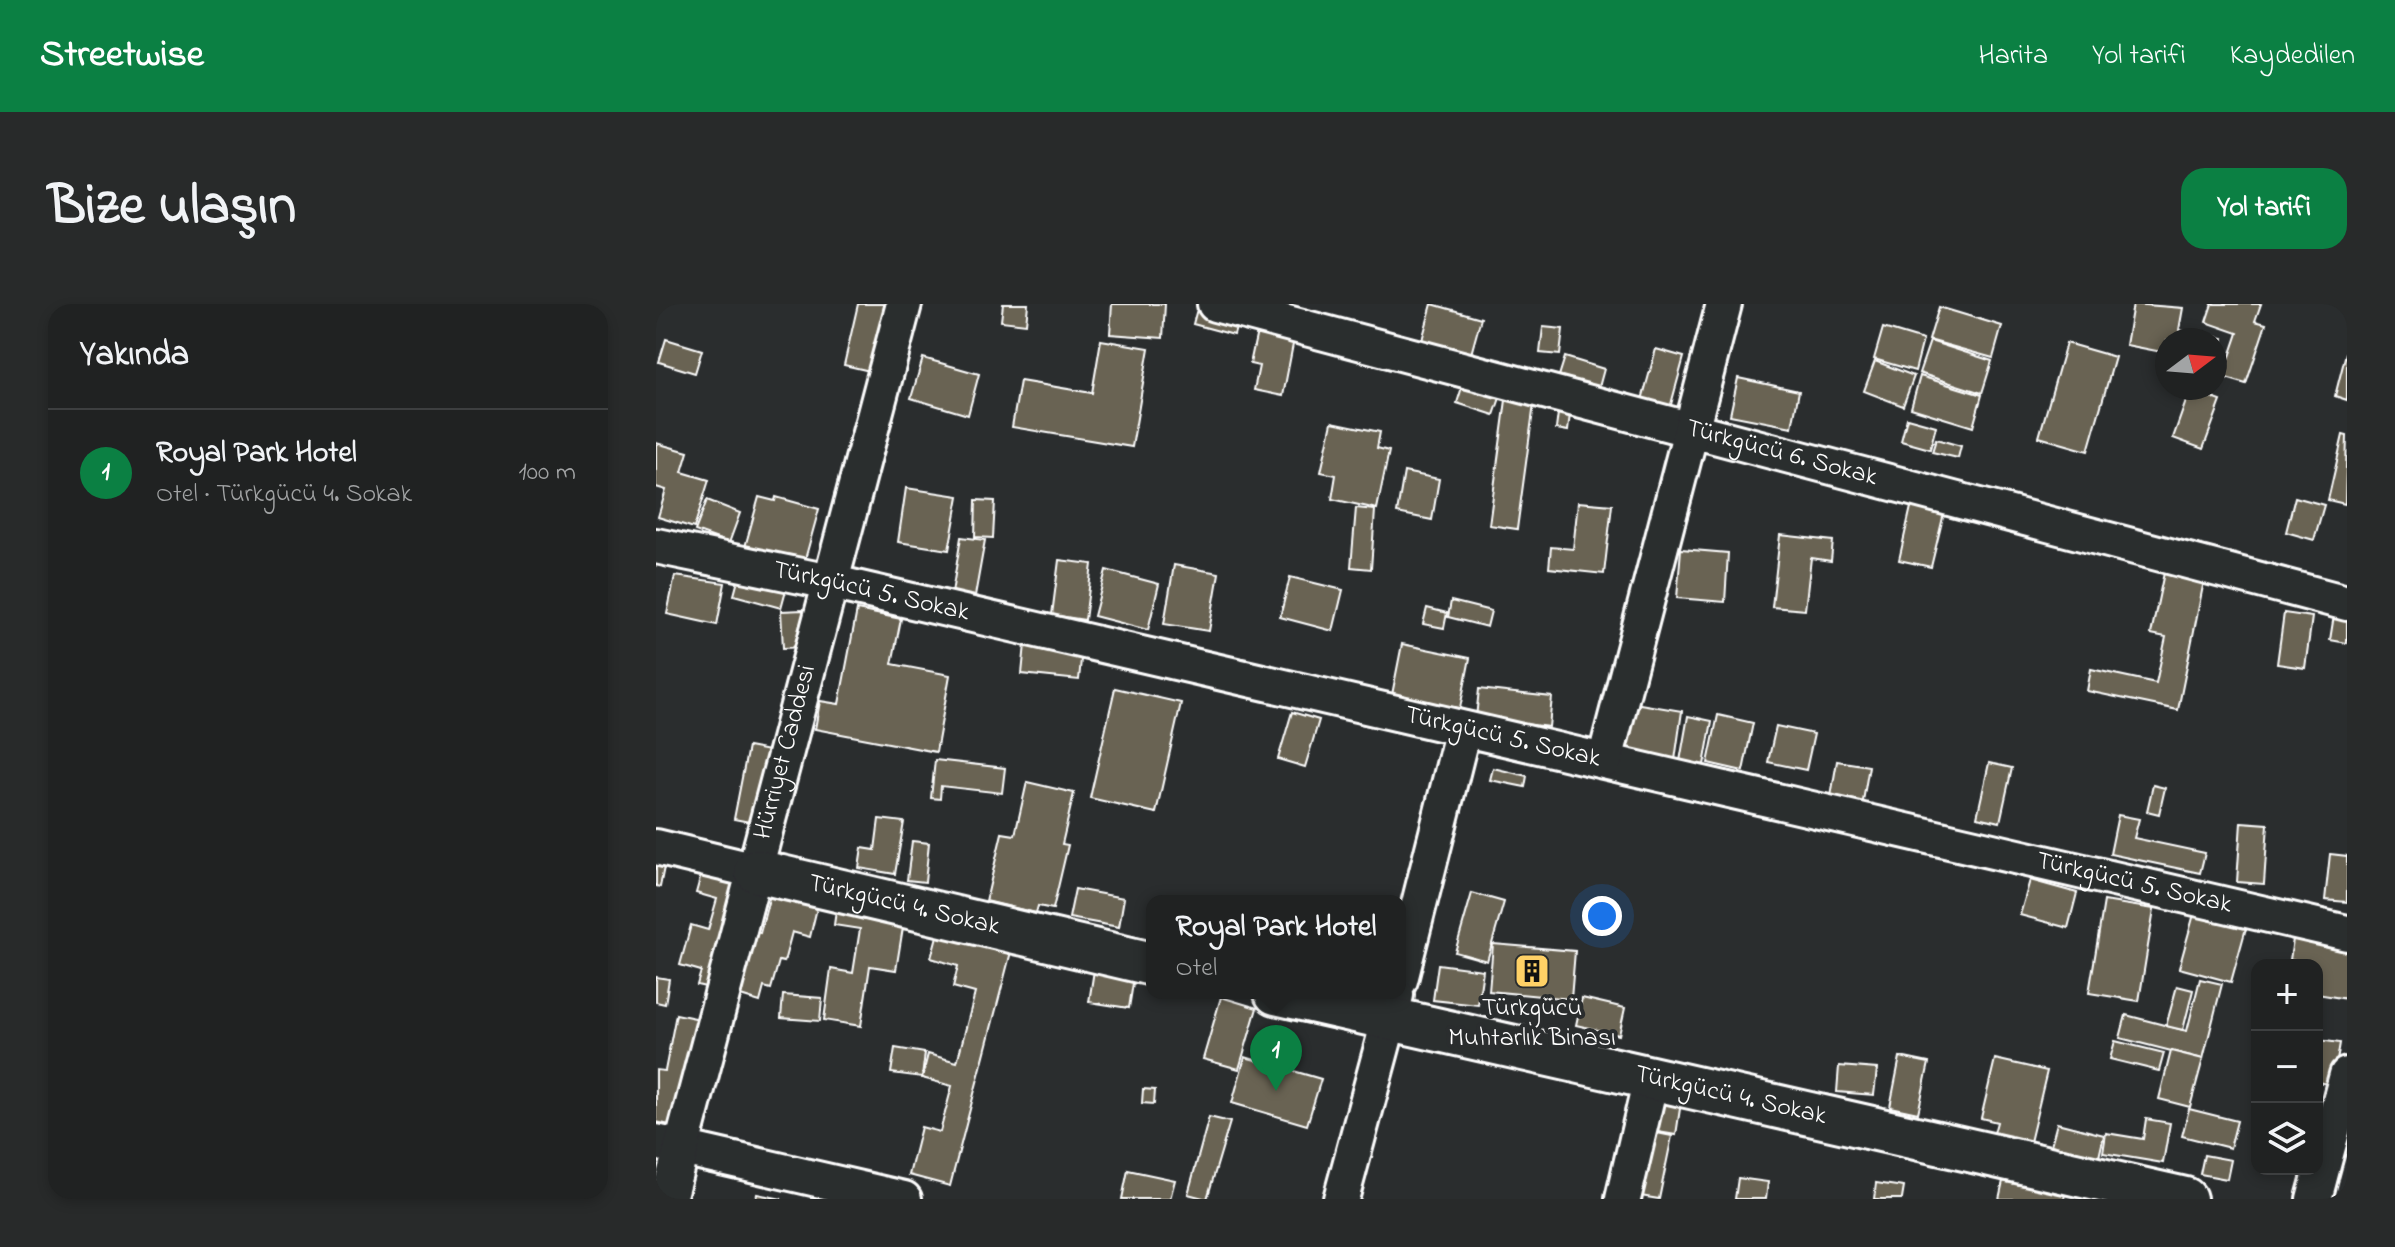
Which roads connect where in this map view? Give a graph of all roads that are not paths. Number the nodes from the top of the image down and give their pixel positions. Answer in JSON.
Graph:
{"nodes":[{"id":1,"x":904,"y":304,"type":"edge"},
{"id":2,"x":1215,"y":304,"type":"edge"},
{"id":3,"x":1724,"y":304,"type":"edge"},
{"id":4,"x":1691,"y":431,"type":"junction"},
{"id":5,"x":656,"y":546,"type":"edge"},
{"id":6,"x":830,"y":582,"type":"junction"},
{"id":7,"x":2347,"y":603,"type":"edge"},
{"id":8,"x":1463,"y":729,"type":"junction"},
{"id":9,"x":1605,"y":760,"type":"junction"},
{"id":10,"x":656,"y":847,"type":"edge"},
{"id":11,"x":756,"y":871,"type":"junction"},
{"id":12,"x":2347,"y":933,"type":"edge"},
{"id":13,"x":1406,"y":956,"type":"edge"},
{"id":14,"x":1146,"y":963,"type":"edge"},
{"id":15,"x":1330,"y":999,"type":"edge"},
{"id":16,"x":1393,"y":1006,"type":"edge"},
{"id":17,"x":2347,"y":1075,"type":"edge"},
{"id":18,"x":1651,"y":1079,"type":"junction"},
{"id":19,"x":670,"y":1145,"type":"edge"},
{"id":20,"x":668,"y":1199,"type":"edge"},
{"id":21,"x":904,"y":1199,"type":"edge"},
{"id":22,"x":1341,"y":1199,"type":"edge"},
{"id":23,"x":1623,"y":1199,"type":"edge"},
{"id":24,"x":2185,"y":1199,"type":"edge"},
{"id":25,"x":2314,"y":1199,"type":"edge"}],
"edges":[{"from":1,"to":6,"type":"street","name":"Hürriyet Caddesi"},
{"from":2,"to":4,"type":"street","name":"Türkgücü 6. Sokak"},
{"from":3,"to":4,"type":"street"},
{"from":4,"to":7,"type":"street","name":"Türkgücü 6. Sokak"},
{"from":4,"to":9,"type":"street"},
{"from":5,"to":6,"type":"street","name":"Türkgücü 5. Sokak"},
{"from":6,"to":8,"type":"street","name":"Türkgücü 5. Sokak"},
{"from":6,"to":11,"type":"street","name":"Hürriyet Caddesi"},
{"from":8,"to":9,"type":"street","name":"Türkgücü 5. Sokak"},
{"from":8,"to":13,"type":"street"},
{"from":9,"to":12,"type":"street","name":"Türkgücü 5. Sokak"},
{"from":10,"to":11,"type":"street","name":"Türkgücü 4. Sokak"},
{"from":11,"to":14,"type":"main road","name":"Türkgücü 4. Sokak"},
{"from":11,"to":19,"type":"street","name":"Hürriyet Caddesi"},
{"from":15,"to":16,"type":"main road","name":"Türkgücü 4. Sokak"},
{"from":16,"to":18,"type":"main road","name":"Türkgücü 4. Sokak"},
{"from":16,"to":22,"type":"street"},
{"from":17,"to":25,"type":"street"},
{"from":18,"to":23,"type":"street"},
{"from":18,"to":24,"type":"main road","name":"Türkgücü 4. Sokak"},
{"from":19,"to":20,"type":"street","name":"Hürriyet Caddesi"},
{"from":19,"to":21,"type":"street"}]}
